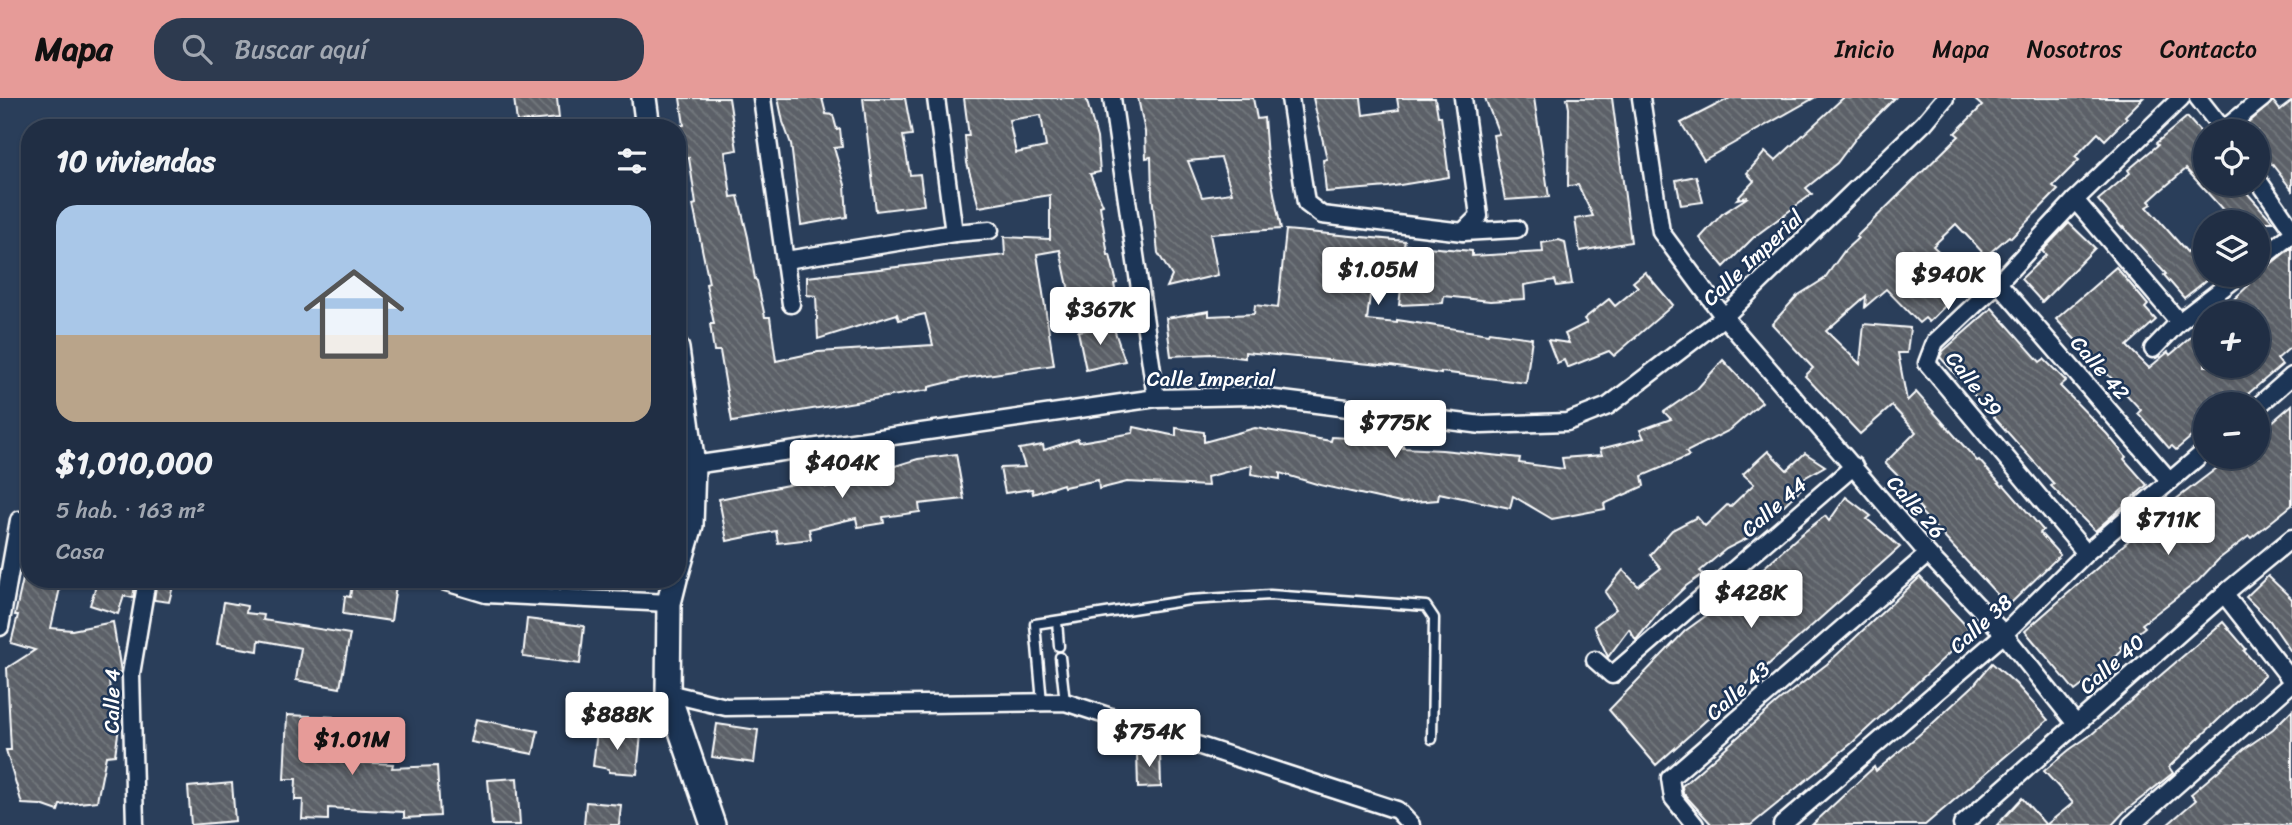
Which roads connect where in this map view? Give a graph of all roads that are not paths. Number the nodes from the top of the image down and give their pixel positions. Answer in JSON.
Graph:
{"nodes":[{"id":1,"x":644,"y":98,"type":"edge"},
{"id":2,"x":762,"y":98,"type":"edge"},
{"id":3,"x":936,"y":98,"type":"edge"},
{"id":4,"x":1112,"y":98,"type":"edge"},
{"id":5,"x":1290,"y":98,"type":"edge"},
{"id":6,"x":1463,"y":98,"type":"edge"},
{"id":7,"x":1641,"y":98,"type":"edge"},
{"id":8,"x":1945,"y":98,"type":"edge"},
{"id":9,"x":2180,"y":98,"type":"edge"},
{"id":10,"x":2198,"y":98,"type":"edge"},
{"id":11,"x":2263,"y":98,"type":"edge"},
{"id":12,"x":647,"y":119,"type":"edge"},
{"id":13,"x":2214,"y":119,"type":"edge"},
{"id":14,"x":2238,"y":119,"type":"edge"},
{"id":15,"x":2268,"y":196,"type":"edge"},
{"id":16,"x":2075,"y":200,"type":"junction"},
{"id":17,"x":1517,"y":229,"type":"dead end"},
{"id":18,"x":990,"y":230,"type":"dead end"},
{"id":19,"x":1463,"y":232,"type":"junction"},
{"id":20,"x":2292,"y":232,"type":"edge"},
{"id":21,"x":954,"y":233,"type":"junction"},
{"id":22,"x":2270,"y":251,"type":"edge"},
{"id":23,"x":786,"y":260,"type":"junction"},
{"id":24,"x":1998,"y":283,"type":"junction"},
{"id":25,"x":2225,"y":287,"type":"edge"},
{"id":26,"x":791,"y":304,"type":"dead end"},
{"id":27,"x":1724,"y":317,"type":"junction"},
{"id":28,"x":2179,"y":323,"type":"junction"},
{"id":29,"x":2153,"y":349,"type":"dead end"},
{"id":30,"x":2292,"y":376,"type":"edge"},
{"id":31,"x":2270,"y":395,"type":"edge"},
{"id":32,"x":1156,"y":398,"type":"junction"},
{"id":33,"x":686,"y":419,"type":"edge"},
{"id":34,"x":2193,"y":461,"type":"edge"},
{"id":35,"x":692,"y":465,"type":"junction"},
{"id":36,"x":1854,"y":466,"type":"junction"},
{"id":37,"x":2170,"y":481,"type":"junction"},
{"id":38,"x":19,"y":520,"type":"dead end"},
{"id":39,"x":2292,"y":538,"type":"edge"},
{"id":40,"x":686,"y":542,"type":"edge"},
{"id":41,"x":2086,"y":553,"type":"junction"},
{"id":42,"x":1928,"y":554,"type":"junction"},
{"id":43,"x":145,"y":588,"type":"edge"},
{"id":44,"x":466,"y":588,"type":"edge"},
{"id":45,"x":673,"y":588,"type":"edge"},
{"id":46,"x":2224,"y":594,"type":"junction"},
{"id":47,"x":668,"y":603,"type":"junction"},
{"id":48,"x":1057,"y":621,"type":"junction"},
{"id":49,"x":0,"y":628,"type":"edge"},
{"id":50,"x":2004,"y":634,"type":"junction"},
{"id":51,"x":1059,"y":646,"type":"dead end"},
{"id":52,"x":1060,"y":657,"type":"dead end"},
{"id":53,"x":1595,"y":660,"type":"dead end"},
{"id":54,"x":2292,"y":682,"type":"edge"},
{"id":55,"x":668,"y":693,"type":"junction"},
{"id":56,"x":1042,"y":702,"type":"junction"},
{"id":57,"x":1065,"y":702,"type":"junction"},
{"id":58,"x":2076,"y":724,"type":"junction"},
{"id":59,"x":1432,"y":738,"type":"dead end"},
{"id":60,"x":135,"y":825,"type":"edge"},
{"id":61,"x":713,"y":825,"type":"edge"},
{"id":62,"x":1410,"y":825,"type":"edge"},
{"id":63,"x":1695,"y":825,"type":"edge"},
{"id":64,"x":1782,"y":825,"type":"edge"},
{"id":65,"x":1962,"y":825,"type":"edge"},
{"id":66,"x":2130,"y":825,"type":"edge"}],
"edges":[{"from":1,"to":12,"type":"street"},
{"from":2,"to":23,"type":"street"},
{"from":3,"to":21,"type":"street"},
{"from":4,"to":32,"type":"street"},
{"from":5,"to":19,"type":"street"},
{"from":6,"to":19,"type":"street"},
{"from":7,"to":27,"type":"street","name":"Calle 26"},
{"from":8,"to":27,"type":"street","name":"Calle Imperial"},
{"from":9,"to":16,"type":"street","name":"Calle 39"},
{"from":10,"to":13,"type":"street"},
{"from":11,"to":14,"type":"street"},
{"from":15,"to":20,"type":"street"},
{"from":16,"to":24,"type":"street","name":"Calle 39"},
{"from":16,"to":28,"type":"street"},
{"from":17,"to":19,"type":"street"},
{"from":18,"to":21,"type":"street"},
{"from":20,"to":22,"type":"street"},
{"from":21,"to":23,"type":"street"},
{"from":23,"to":26,"type":"street"},
{"from":24,"to":37,"type":"street","name":"Calle 42"},
{"from":24,"to":41,"type":"street","name":"Calle 39"},
{"from":25,"to":28,"type":"street"},
{"from":27,"to":32,"type":"street","name":"Calle Imperial"},
{"from":27,"to":36,"type":"street","name":"Calle 26"},
{"from":28,"to":29,"type":"street"},
{"from":30,"to":31,"type":"street"},
{"from":32,"to":35,"type":"street","name":"Calle Imperial"},
{"from":33,"to":35,"type":"street"},
{"from":34,"to":37,"type":"street","name":"Calle 38"},
{"from":35,"to":40,"type":"street"},
{"from":36,"to":42,"type":"street","name":"Calle 26"},
{"from":36,"to":53,"type":"street","name":"Calle 44"},
{"from":37,"to":41,"type":"street","name":"Calle 38"},
{"from":38,"to":49,"type":"street"},
{"from":39,"to":46,"type":"street","name":"Calle 40"},
{"from":41,"to":50,"type":"street","name":"Calle 38"},
{"from":42,"to":50,"type":"street","name":"Calle 26"},
{"from":42,"to":63,"type":"street","name":"Calle 43"},
{"from":43,"to":60,"type":"street","name":"Calle 4"},
{"from":44,"to":47,"type":"street"},
{"from":45,"to":47,"type":"street"},
{"from":46,"to":54,"type":"street"},
{"from":46,"to":58,"type":"street","name":"Calle 40"},
{"from":47,"to":55,"type":"street"},
{"from":48,"to":51,"type":"lane"},
{"from":48,"to":56,"type":"lane"},
{"from":48,"to":59,"type":"lane"},
{"from":50,"to":58,"type":"street","name":"Calle 26"},
{"from":50,"to":64,"type":"street","name":"Calle 38"},
{"from":52,"to":57,"type":"lane"},
{"from":54,"to":66,"type":"street"},
{"from":55,"to":56,"type":"street"},
{"from":55,"to":61,"type":"street"},
{"from":56,"to":57,"type":"street"},
{"from":57,"to":62,"type":"street"},
{"from":58,"to":65,"type":"street","name":"Calle 40"}]}
